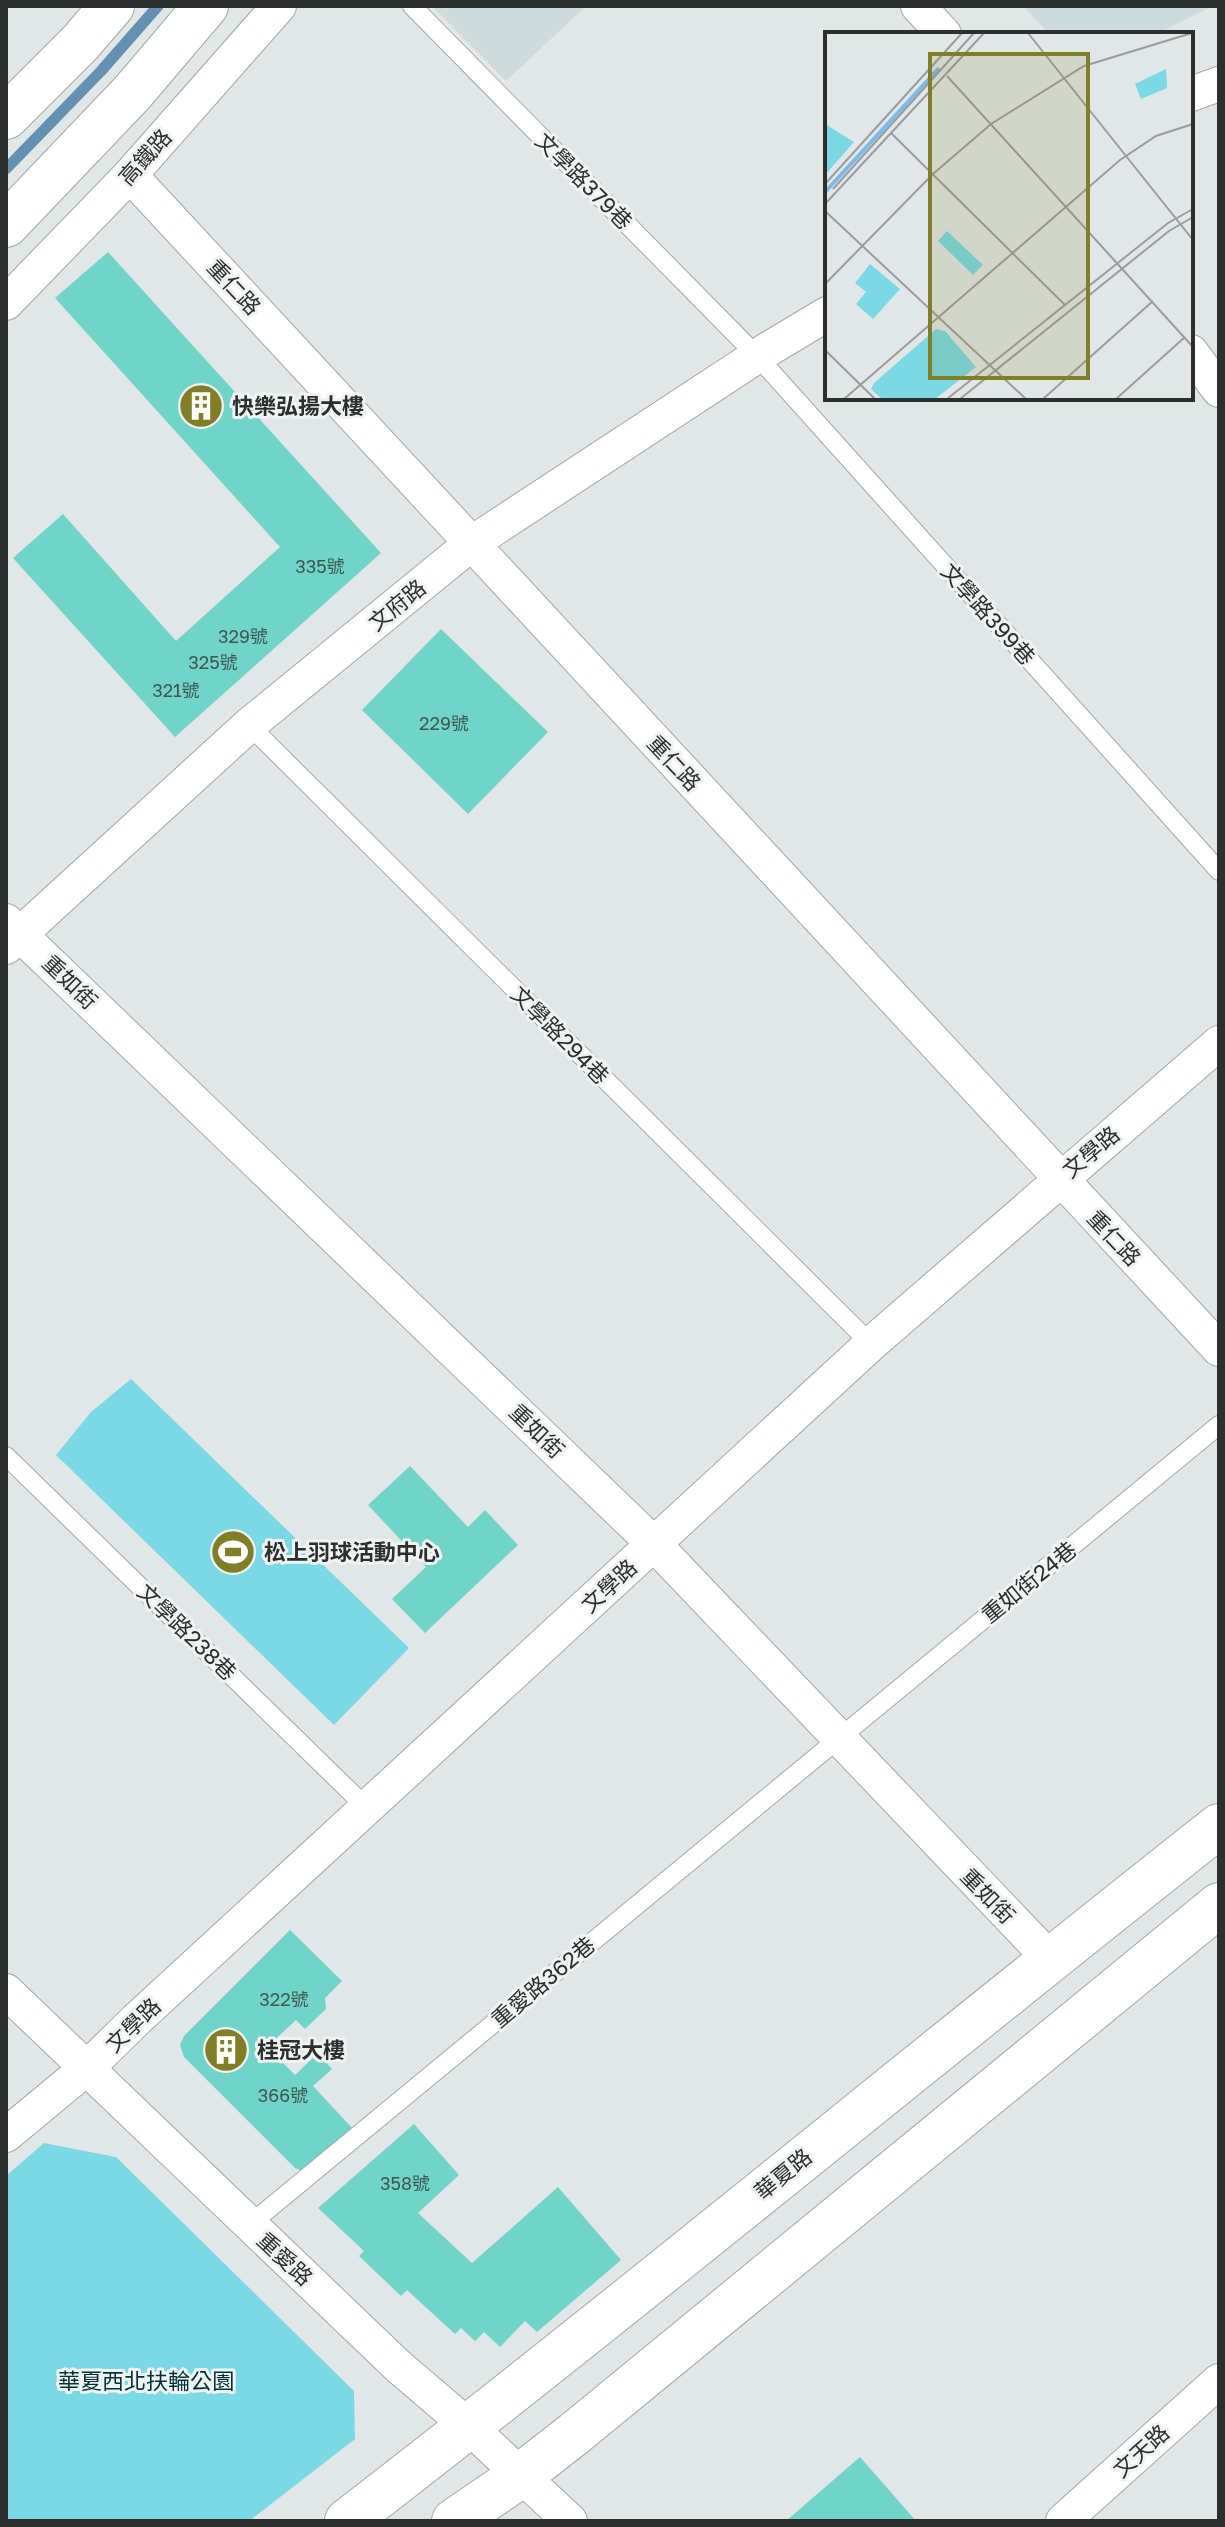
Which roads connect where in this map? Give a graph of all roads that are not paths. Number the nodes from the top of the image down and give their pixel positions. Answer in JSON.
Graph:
{"nodes":[{"id":1,"x":112,"y":6,"type":"edge"},
{"id":2,"x":206,"y":6,"type":"edge"},
{"id":3,"x":279,"y":6,"type":"edge"},
{"id":4,"x":412,"y":6,"type":"edge"},
{"id":5,"x":918,"y":6,"type":"edge"},
{"id":6,"x":942,"y":32,"type":"edge"},
{"id":7,"x":1219,"y":84,"type":"edge"},
{"id":8,"x":1193,"y":93,"type":"edge"},
{"id":9,"x":6,"y":117,"type":"edge"},
{"id":10,"x":130,"y":175,"type":"junction"},
{"id":11,"x":6,"y":225,"type":"edge"},
{"id":12,"x":6,"y":303,"type":"edge"},
{"id":13,"x":825,"y":315,"type":"edge"},
{"id":14,"x":1193,"y":355,"type":"edge"},
{"id":15,"x":757,"y":356,"type":"junction"},
{"id":16,"x":1219,"y":390,"type":"edge"},
{"id":17,"x":472,"y":543,"type":"junction"},
{"id":18,"x":249,"y":725,"type":"junction"},
{"id":19,"x":1219,"y":871,"type":"edge"},
{"id":20,"x":10,"y":934,"type":"edge"},
{"id":21,"x":1219,"y":1043,"type":"edge"},
{"id":22,"x":1059,"y":1179,"type":"junction"},
{"id":23,"x":871,"y":1344,"type":"junction"},
{"id":24,"x":1219,"y":1349,"type":"edge"},
{"id":25,"x":1219,"y":1425,"type":"edge"},
{"id":26,"x":6,"y":1456,"type":"edge"},
{"id":27,"x":654,"y":1544,"type":"junction"},
{"id":28,"x":838,"y":1739,"type":"junction"},
{"id":29,"x":368,"y":1809,"type":"junction"},
{"id":30,"x":1219,"y":1826,"type":"edge"},
{"id":31,"x":1219,"y":1905,"type":"edge"},
{"id":32,"x":1050,"y":1959,"type":"junction"},
{"id":33,"x":6,"y":1991,"type":"edge"},
{"id":34,"x":88,"y":2067,"type":"junction"},
{"id":35,"x":6,"y":2135,"type":"edge"},
{"id":36,"x":249,"y":2225,"type":"junction"},
{"id":37,"x":1219,"y":2381,"type":"edge"},
{"id":38,"x":467,"y":2425,"type":"junction"},
{"id":39,"x":520,"y":2476,"type":"junction"},
{"id":40,"x":347,"y":2521,"type":"edge"},
{"id":41,"x":454,"y":2521,"type":"edge"},
{"id":42,"x":570,"y":2521,"type":"edge"},
{"id":43,"x":1063,"y":2521,"type":"edge"}],
"edges":[{"from":1,"to":9,"type":"street"},
{"from":2,"to":11,"type":"street"},
{"from":3,"to":10,"type":"street","name":"高鐵路"},
{"from":4,"to":15,"type":"lane","name":"文學路379巷"},
{"from":5,"to":6,"type":"street"},
{"from":7,"to":8,"type":"street"},
{"from":10,"to":12,"type":"street","name":"高鐵路"},
{"from":10,"to":17,"type":"street","name":"重仁路"},
{"from":13,"to":15,"type":"street","name":"文府路"},
{"from":14,"to":16,"type":"street"},
{"from":15,"to":17,"type":"street","name":"文府路"},
{"from":15,"to":19,"type":"lane","name":"文學路399巷"},
{"from":17,"to":18,"type":"street","name":"文府路"},
{"from":17,"to":22,"type":"street","name":"重仁路"},
{"from":18,"to":20,"type":"street","name":"文府路"},
{"from":18,"to":23,"type":"lane","name":"文學路294巷"},
{"from":20,"to":27,"type":"street","name":"重如街"},
{"from":21,"to":22,"type":"street","name":"文學路"},
{"from":22,"to":23,"type":"street","name":"文學路"},
{"from":22,"to":24,"type":"street","name":"重仁路"},
{"from":23,"to":27,"type":"street","name":"文學路"},
{"from":25,"to":28,"type":"lane","name":"重如街24巷"},
{"from":26,"to":29,"type":"lane","name":"文學路238巷"},
{"from":27,"to":28,"type":"street","name":"重如街"},
{"from":27,"to":29,"type":"street","name":"文學路"},
{"from":28,"to":32,"type":"street","name":"重如街"},
{"from":28,"to":36,"type":"lane","name":"重愛路362巷"},
{"from":29,"to":34,"type":"street","name":"文學路"},
{"from":30,"to":32,"type":"street","name":"華夏路"},
{"from":31,"to":39,"type":"street"},
{"from":32,"to":38,"type":"street","name":"華夏路"},
{"from":33,"to":34,"type":"street","name":"重愛路"},
{"from":34,"to":35,"type":"street","name":"文學路"},
{"from":34,"to":36,"type":"street","name":"重愛路"},
{"from":36,"to":38,"type":"street","name":"重愛路"},
{"from":37,"to":43,"type":"street","name":"文天路"},
{"from":38,"to":39,"type":"street","name":"重愛路"},
{"from":38,"to":40,"type":"street","name":"華夏路"},
{"from":39,"to":41,"type":"street"},
{"from":39,"to":42,"type":"street","name":"重愛路"}]}
